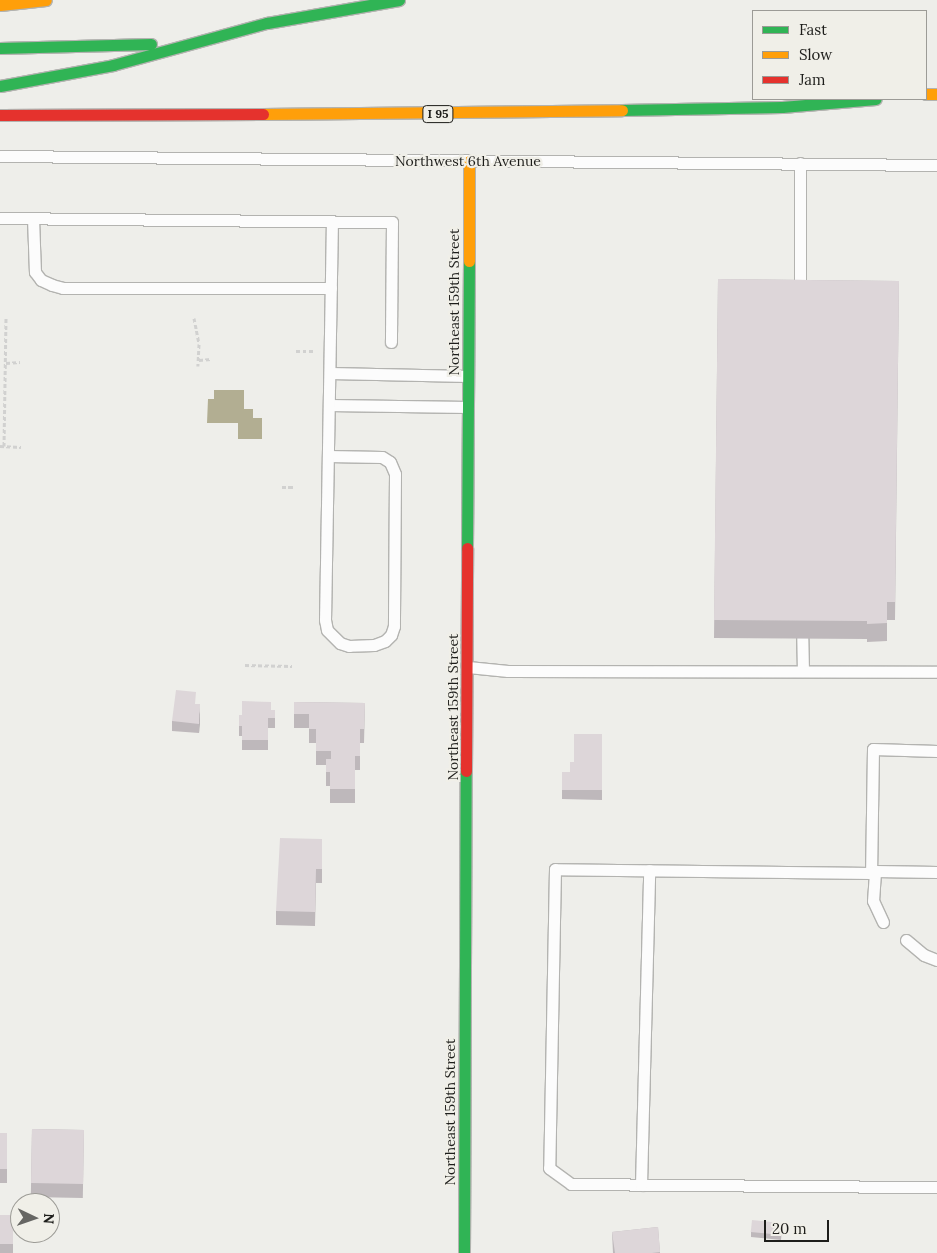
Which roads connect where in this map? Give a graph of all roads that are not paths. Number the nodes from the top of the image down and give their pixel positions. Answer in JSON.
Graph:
{"nodes":[{"id":1,"x":46,"y":0,"type":"edge"},
{"id":2,"x":399,"y":0,"type":"edge"},
{"id":3,"x":0,"y":5,"type":"edge"},
{"id":4,"x":189,"y":42,"type":"junction"},
{"id":5,"x":0,"y":48,"type":"edge"},
{"id":6,"x":0,"y":86,"type":"edge"},
{"id":7,"x":864,"y":100,"type":"edge"},
{"id":8,"x":0,"y":115,"type":"edge"},
{"id":9,"x":0,"y":156,"type":"edge"},
{"id":10,"x":469,"y":161,"type":"junction"},
{"id":11,"x":800,"y":162,"type":"junction"},
{"id":12,"x":937,"y":164,"type":"edge"},
{"id":13,"x":0,"y":218,"type":"edge"},
{"id":14,"x":33,"y":218,"type":"junction"},
{"id":15,"x":332,"y":221,"type":"junction"},
{"id":16,"x":331,"y":288,"type":"junction"},
{"id":17,"x":800,"y":307,"type":"edge"},
{"id":18,"x":391,"y":342,"type":"dead end"},
{"id":19,"x":330,"y":373,"type":"junction"},
{"id":20,"x":470,"y":376,"type":"junction"},
{"id":21,"x":329,"y":405,"type":"junction"},
{"id":22,"x":469,"y":407,"type":"junction"},
{"id":23,"x":328,"y":456,"type":"junction"},
{"id":24,"x":802,"y":614,"type":"edge"},
{"id":25,"x":468,"y":667,"type":"junction"},
{"id":26,"x":803,"y":672,"type":"junction"},
{"id":27,"x":937,"y":672,"type":"edge"},
{"id":28,"x":937,"y":751,"type":"edge"},
{"id":29,"x":649,"y":870,"type":"junction"},
{"id":30,"x":937,"y":872,"type":"edge"},
{"id":31,"x":883,"y":922,"type":"dead end"},
{"id":32,"x":906,"y":940,"type":"dead end"},
{"id":33,"x":937,"y":960,"type":"edge"},
{"id":34,"x":641,"y":1185,"type":"junction"},
{"id":35,"x":937,"y":1187,"type":"edge"},
{"id":36,"x":464,"y":1253,"type":"edge"}],
"edges":[{"from":1,"to":3,"type":"main road"},
{"from":2,"to":4,"type":"main road"},
{"from":4,"to":5,"type":"main road"},
{"from":4,"to":6,"type":"main road"},
{"from":7,"to":8,"type":"main road","number":"I 95"},
{"from":9,"to":10,"type":"lane","name":"Northwest 6th Avenue"},
{"from":10,"to":11,"type":"lane","name":"Northwest 6th Avenue"},
{"from":10,"to":20,"type":"main road","name":"Northeast 159th Street"},
{"from":11,"to":12,"type":"lane","name":"Northwest 6th Avenue"},
{"from":11,"to":17,"type":"lane"},
{"from":13,"to":14,"type":"lane"},
{"from":14,"to":15,"type":"lane"},
{"from":14,"to":16,"type":"lane"},
{"from":15,"to":16,"type":"lane"},
{"from":15,"to":18,"type":"lane"},
{"from":16,"to":19,"type":"lane"},
{"from":19,"to":20,"type":"lane"},
{"from":19,"to":21,"type":"lane"},
{"from":20,"to":22,"type":"main road","name":"Northeast 159th Street"},
{"from":21,"to":22,"type":"lane"},
{"from":21,"to":23,"type":"lane"},
{"from":22,"to":25,"type":"main road","name":"Northeast 159th Street"},
{"from":23,"to":23,"type":"lane"},
{"from":24,"to":26,"type":"lane"},
{"from":25,"to":26,"type":"lane"},
{"from":25,"to":36,"type":"main road","name":"Northeast 159th Street"},
{"from":26,"to":27,"type":"lane"},
{"from":28,"to":29,"type":"lane"},
{"from":29,"to":34,"type":"lane"},
{"from":29,"to":34,"type":"lane"},
{"from":30,"to":31,"type":"lane"},
{"from":32,"to":33,"type":"lane"},
{"from":34,"to":35,"type":"lane"}]}
